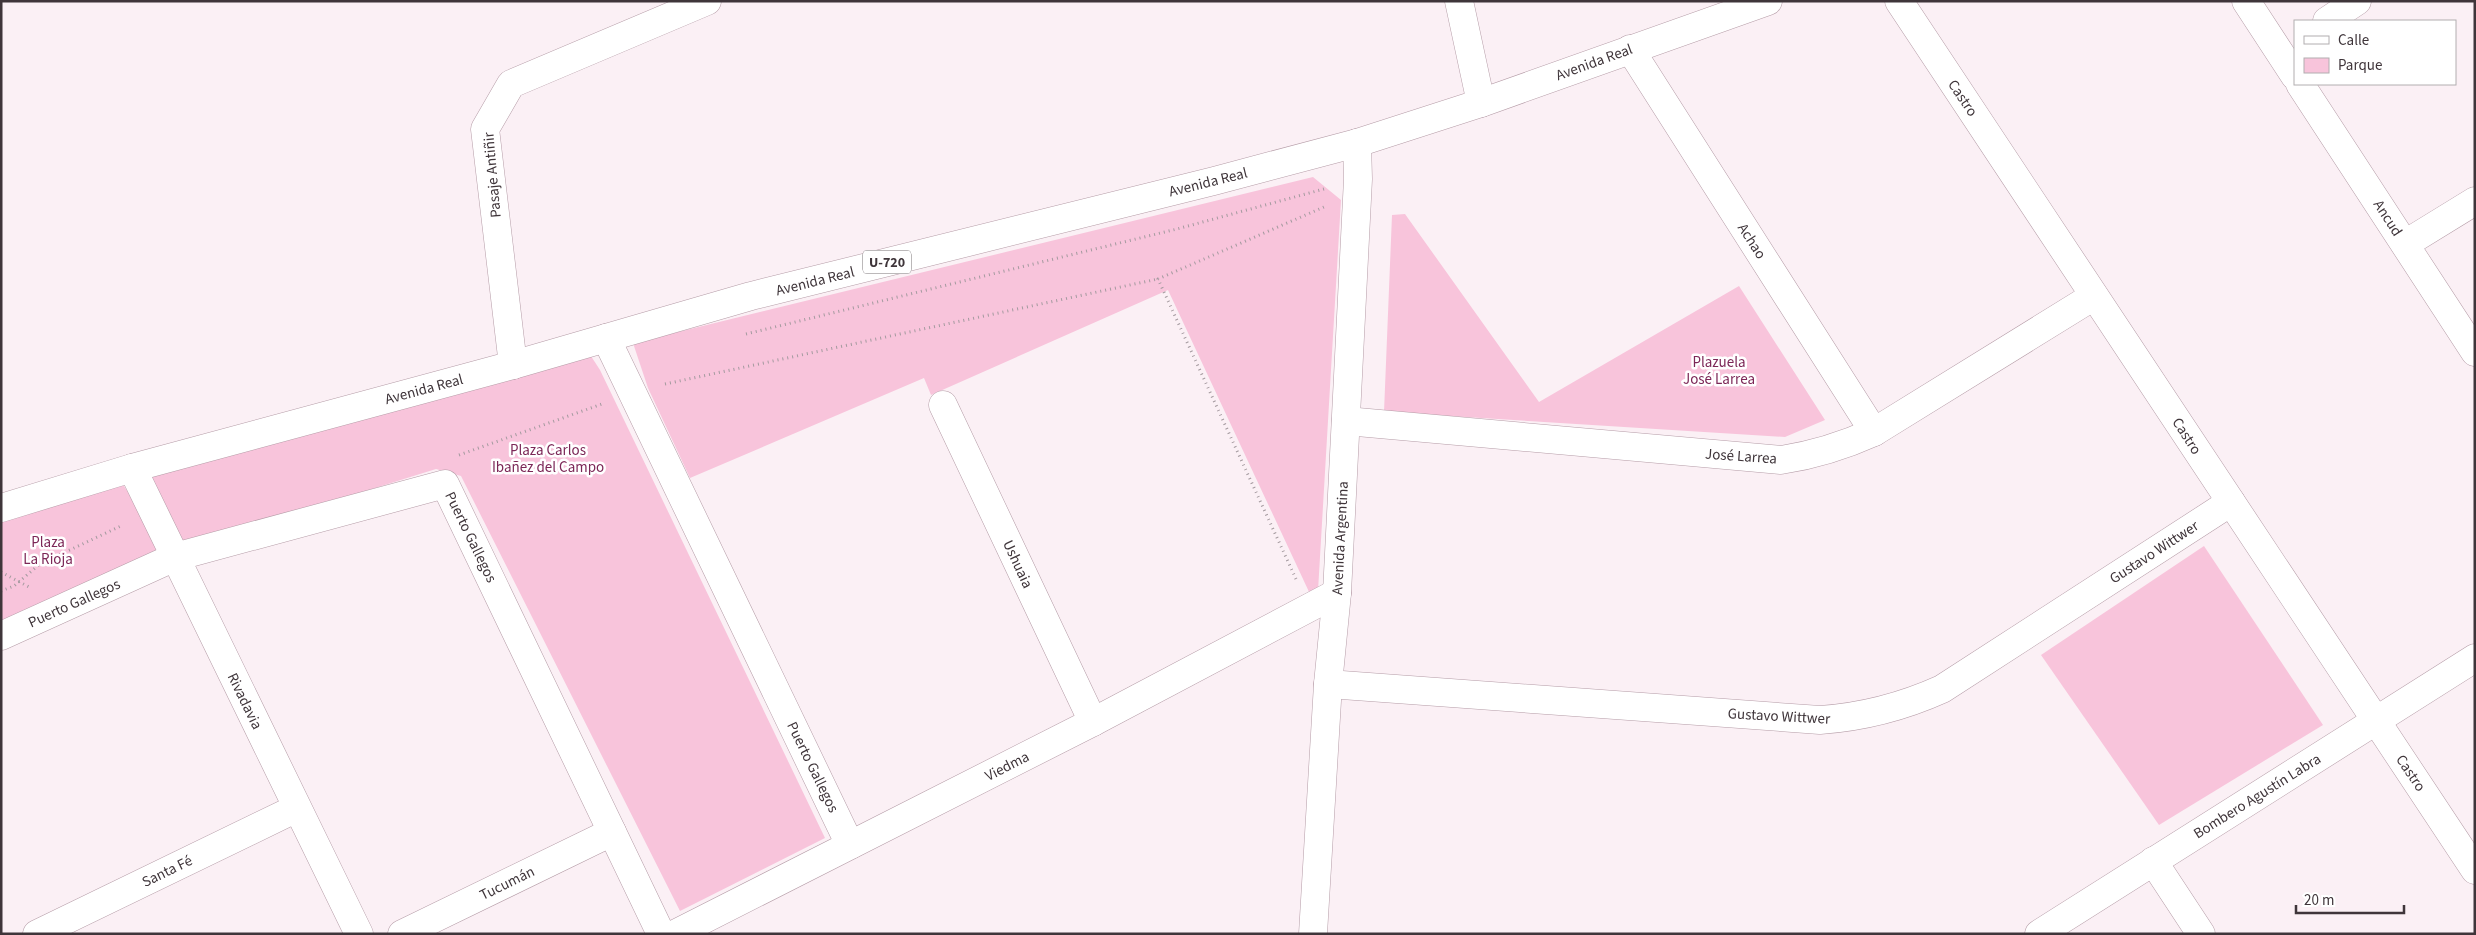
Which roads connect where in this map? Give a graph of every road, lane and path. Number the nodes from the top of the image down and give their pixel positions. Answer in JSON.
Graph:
{"nodes":[{"id":1,"x":707,"y":1,"type":"edge"},
{"id":2,"x":1459,"y":1,"type":"edge"},
{"id":3,"x":1768,"y":1,"type":"edge"},
{"id":4,"x":1899,"y":1,"type":"edge"},
{"id":5,"x":2246,"y":1,"type":"edge"},
{"id":6,"x":2357,"y":1,"type":"edge"},
{"id":7,"x":2328,"y":20,"type":"edge"},
{"id":8,"x":2287,"y":47,"type":"edge"},
{"id":9,"x":1630,"y":50,"type":"junction"},
{"id":10,"x":2294,"y":72,"type":"edge"},
{"id":11,"x":2301,"y":85,"type":"edge"},
{"id":12,"x":1482,"y":103,"type":"junction"},
{"id":13,"x":1357,"y":143,"type":"junction"},
{"id":14,"x":1358,"y":179,"type":"junction"},
{"id":15,"x":2475,"y":201,"type":"edge"},
{"id":16,"x":2405,"y":244,"type":"junction"},
{"id":17,"x":2094,"y":296,"type":"junction"},
{"id":18,"x":606,"y":338,"type":"junction"},
{"id":19,"x":2475,"y":352,"type":"edge"},
{"id":20,"x":513,"y":364,"type":"junction"},
{"id":21,"x":943,"y":405,"type":"dead end"},
{"id":22,"x":1346,"y":421,"type":"junction"},
{"id":23,"x":1874,"y":432,"type":"junction"},
{"id":24,"x":132,"y":468,"type":"junction"},
{"id":25,"x":2231,"y":502,"type":"junction"},
{"id":26,"x":1,"y":508,"type":"edge"},
{"id":27,"x":154,"y":514,"type":"junction"},
{"id":28,"x":175,"y":557,"type":"junction"},
{"id":29,"x":1290,"y":565,"type":"dead end"},
{"id":30,"x":1,"y":591,"type":"edge"},
{"id":31,"x":1337,"y":593,"type":"junction"},
{"id":32,"x":1,"y":636,"type":"edge"},
{"id":33,"x":2475,"y":658,"type":"edge"},
{"id":34,"x":1328,"y":684,"type":"junction"},
{"id":35,"x":2376,"y":721,"type":"junction"},
{"id":36,"x":1093,"y":722,"type":"junction"},
{"id":37,"x":297,"y":808,"type":"junction"},
{"id":38,"x":612,"y":832,"type":"junction"},
{"id":39,"x":850,"y":845,"type":"junction"},
{"id":40,"x":2152,"y":860,"type":"junction"},
{"id":41,"x":2475,"y":870,"type":"edge"},
{"id":42,"x":38,"y":934,"type":"edge"},
{"id":43,"x":359,"y":934,"type":"edge"},
{"id":44,"x":402,"y":934,"type":"edge"},
{"id":45,"x":661,"y":934,"type":"edge"},
{"id":46,"x":675,"y":934,"type":"edge"},
{"id":47,"x":1313,"y":934,"type":"edge"},
{"id":48,"x":2039,"y":934,"type":"edge"},
{"id":49,"x":2201,"y":934,"type":"edge"}],
"edges":[{"from":1,"to":20,"type":"street","name":"Pasaje Antiñir"},
{"from":2,"to":12,"type":"street"},
{"from":3,"to":9,"type":"street","name":"Avenida Real","number":"U-720"},
{"from":4,"to":17,"type":"street","name":"Castro"},
{"from":5,"to":8,"type":"street"},
{"from":6,"to":7,"type":"street"},
{"from":8,"to":10,"type":"street"},
{"from":9,"to":12,"type":"street","name":"Avenida Real","number":"U-720"},
{"from":9,"to":23,"type":"street","name":"Achao"},
{"from":11,"to":16,"type":"street","name":"Ancud"},
{"from":12,"to":13,"type":"street","name":"Avenida Real","number":"U-720"},
{"from":13,"to":14,"type":"street","name":"Avenida Argentina"},
{"from":13,"to":18,"type":"street","name":"Avenida Real","number":"U-720"},
{"from":14,"to":22,"type":"street","name":"Avenida Argentina"},
{"from":14,"to":29,"type":"path"},
{"from":15,"to":16,"type":"street"},
{"from":16,"to":19,"type":"street","name":"Ancud"},
{"from":17,"to":23,"type":"street","name":"José Larrea"},
{"from":17,"to":25,"type":"street","name":"Castro"},
{"from":18,"to":20,"type":"street","name":"Avenida Real","number":"U-720"},
{"from":18,"to":39,"type":"street","name":"Puerto Gallegos"},
{"from":20,"to":24,"type":"street","name":"Avenida Real","number":"U-720"},
{"from":21,"to":36,"type":"street","name":"Ushuaia"},
{"from":22,"to":23,"type":"street","name":"José Larrea"},
{"from":22,"to":31,"type":"street","name":"Avenida Argentina"},
{"from":24,"to":26,"type":"street","name":"Avenida Real","number":"U-720"},
{"from":24,"to":27,"type":"street","name":"Rivadavia"},
{"from":25,"to":34,"type":"street","name":"Gustavo Wittwer"},
{"from":25,"to":35,"type":"street","name":"Castro"},
{"from":27,"to":28,"type":"street","name":"Rivadavia"},
{"from":27,"to":30,"type":"path"},
{"from":28,"to":32,"type":"street","name":"Puerto Gallegos"},
{"from":28,"to":37,"type":"street","name":"Rivadavia"},
{"from":28,"to":38,"type":"street","name":"Puerto Gallegos"},
{"from":31,"to":34,"type":"street","name":"Avenida Argentina"},
{"from":31,"to":36,"type":"street","name":"Viedma"},
{"from":33,"to":35,"type":"street","name":"Bombero Agustín Labra"},
{"from":34,"to":47,"type":"street","name":"Avenida Argentina"},
{"from":35,"to":40,"type":"street","name":"Bombero Agustín Labra"},
{"from":35,"to":41,"type":"street","name":"Castro"},
{"from":36,"to":39,"type":"street","name":"Viedma"},
{"from":37,"to":42,"type":"street","name":"Santa Fé"},
{"from":37,"to":43,"type":"street","name":"Rivadavia"},
{"from":38,"to":44,"type":"street","name":"Tucumán"},
{"from":38,"to":45,"type":"street","name":"Puerto Gallegos"},
{"from":39,"to":46,"type":"street","name":"Viedma"},
{"from":40,"to":48,"type":"street","name":"Bombero Agustín Labra"},
{"from":40,"to":49,"type":"street"}]}
